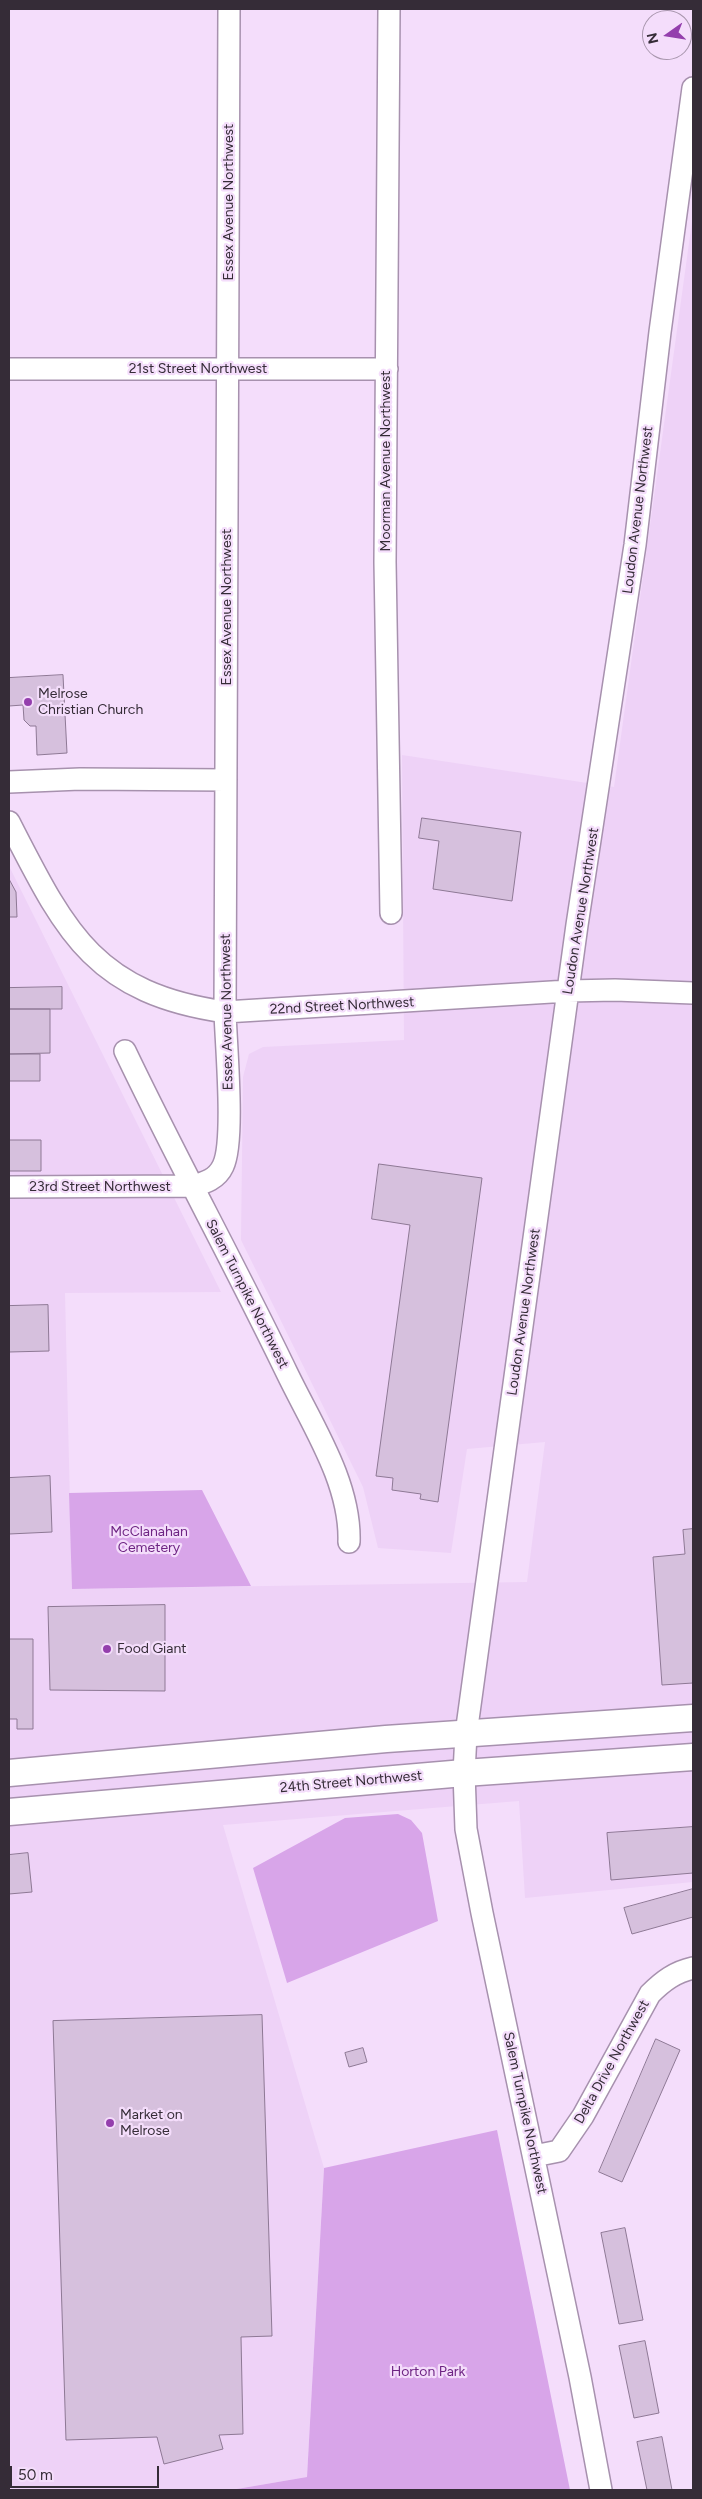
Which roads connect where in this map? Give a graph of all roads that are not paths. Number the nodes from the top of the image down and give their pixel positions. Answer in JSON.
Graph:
{"nodes":[{"id":1,"x":229,"y":9,"type":"edge"},
{"id":2,"x":389,"y":9,"type":"edge"},
{"id":3,"x":693,"y":88,"type":"edge"},
{"id":4,"x":9,"y":369,"type":"edge"},
{"id":5,"x":228,"y":369,"type":"junction"},
{"id":6,"x":387,"y":369,"type":"junction"},
{"id":7,"x":226,"y":780,"type":"junction"},
{"id":8,"x":9,"y":782,"type":"edge"},
{"id":9,"x":9,"y":822,"type":"edge"},
{"id":10,"x":391,"y":913,"type":"dead end"},
{"id":11,"x":568,"y":991,"type":"junction"},
{"id":12,"x":693,"y":992,"type":"edge"},
{"id":13,"x":225,"y":1012,"type":"junction"},
{"id":14,"x":125,"y":1051,"type":"dead end"},
{"id":15,"x":192,"y":1186,"type":"junction"},
{"id":16,"x":9,"y":1187,"type":"edge"},
{"id":17,"x":349,"y":1542,"type":"dead end"},
{"id":18,"x":693,"y":1718,"type":"edge"},
{"id":19,"x":466,"y":1734,"type":"junction"},
{"id":20,"x":693,"y":1757,"type":"edge"},
{"id":21,"x":9,"y":1772,"type":"edge"},
{"id":22,"x":464,"y":1772,"type":"junction"},
{"id":23,"x":9,"y":1812,"type":"edge"},
{"id":24,"x":693,"y":1968,"type":"edge"},
{"id":25,"x":534,"y":2156,"type":"junction"},
{"id":26,"x":601,"y":2490,"type":"edge"}],
"edges":[{"from":1,"to":5,"type":"street","name":"Essex Avenue Northwest"},
{"from":2,"to":6,"type":"street","name":"Moorman Avenue Northwest"},
{"from":3,"to":11,"type":"street","name":"Loudon Avenue Northwest"},
{"from":4,"to":5,"type":"street","name":"21st Street Northwest"},
{"from":5,"to":6,"type":"street","name":"21st Street Northwest"},
{"from":5,"to":7,"type":"street","name":"Essex Avenue Northwest"},
{"from":6,"to":10,"type":"street","name":"Moorman Avenue Northwest"},
{"from":7,"to":8,"type":"street"},
{"from":7,"to":13,"type":"street","name":"Essex Avenue Northwest"},
{"from":9,"to":13,"type":"street","name":"22nd Street Northwest"},
{"from":11,"to":12,"type":"street","name":"22nd Street Northwest"},
{"from":11,"to":13,"type":"street","name":"22nd Street Northwest"},
{"from":11,"to":19,"type":"street","name":"Loudon Avenue Northwest"},
{"from":13,"to":15,"type":"street","name":"Essex Avenue Northwest"},
{"from":14,"to":15,"type":"street","name":"Salem Turnpike Northwest"},
{"from":15,"to":16,"type":"street","name":"23rd Street Northwest"},
{"from":15,"to":17,"type":"street","name":"Salem Turnpike Northwest"},
{"from":18,"to":19,"type":"main road"},
{"from":19,"to":21,"type":"main road"},
{"from":19,"to":22,"type":"street","name":"Salem Turnpike Northwest"},
{"from":20,"to":22,"type":"main road","name":"24th Street Northwest"},
{"from":22,"to":23,"type":"main road","name":"24th Street Northwest"},
{"from":22,"to":25,"type":"street","name":"Salem Turnpike Northwest"},
{"from":24,"to":25,"type":"street","name":"Delta Drive Northwest"},
{"from":25,"to":26,"type":"street","name":"Salem Turnpike Northwest"}]}
